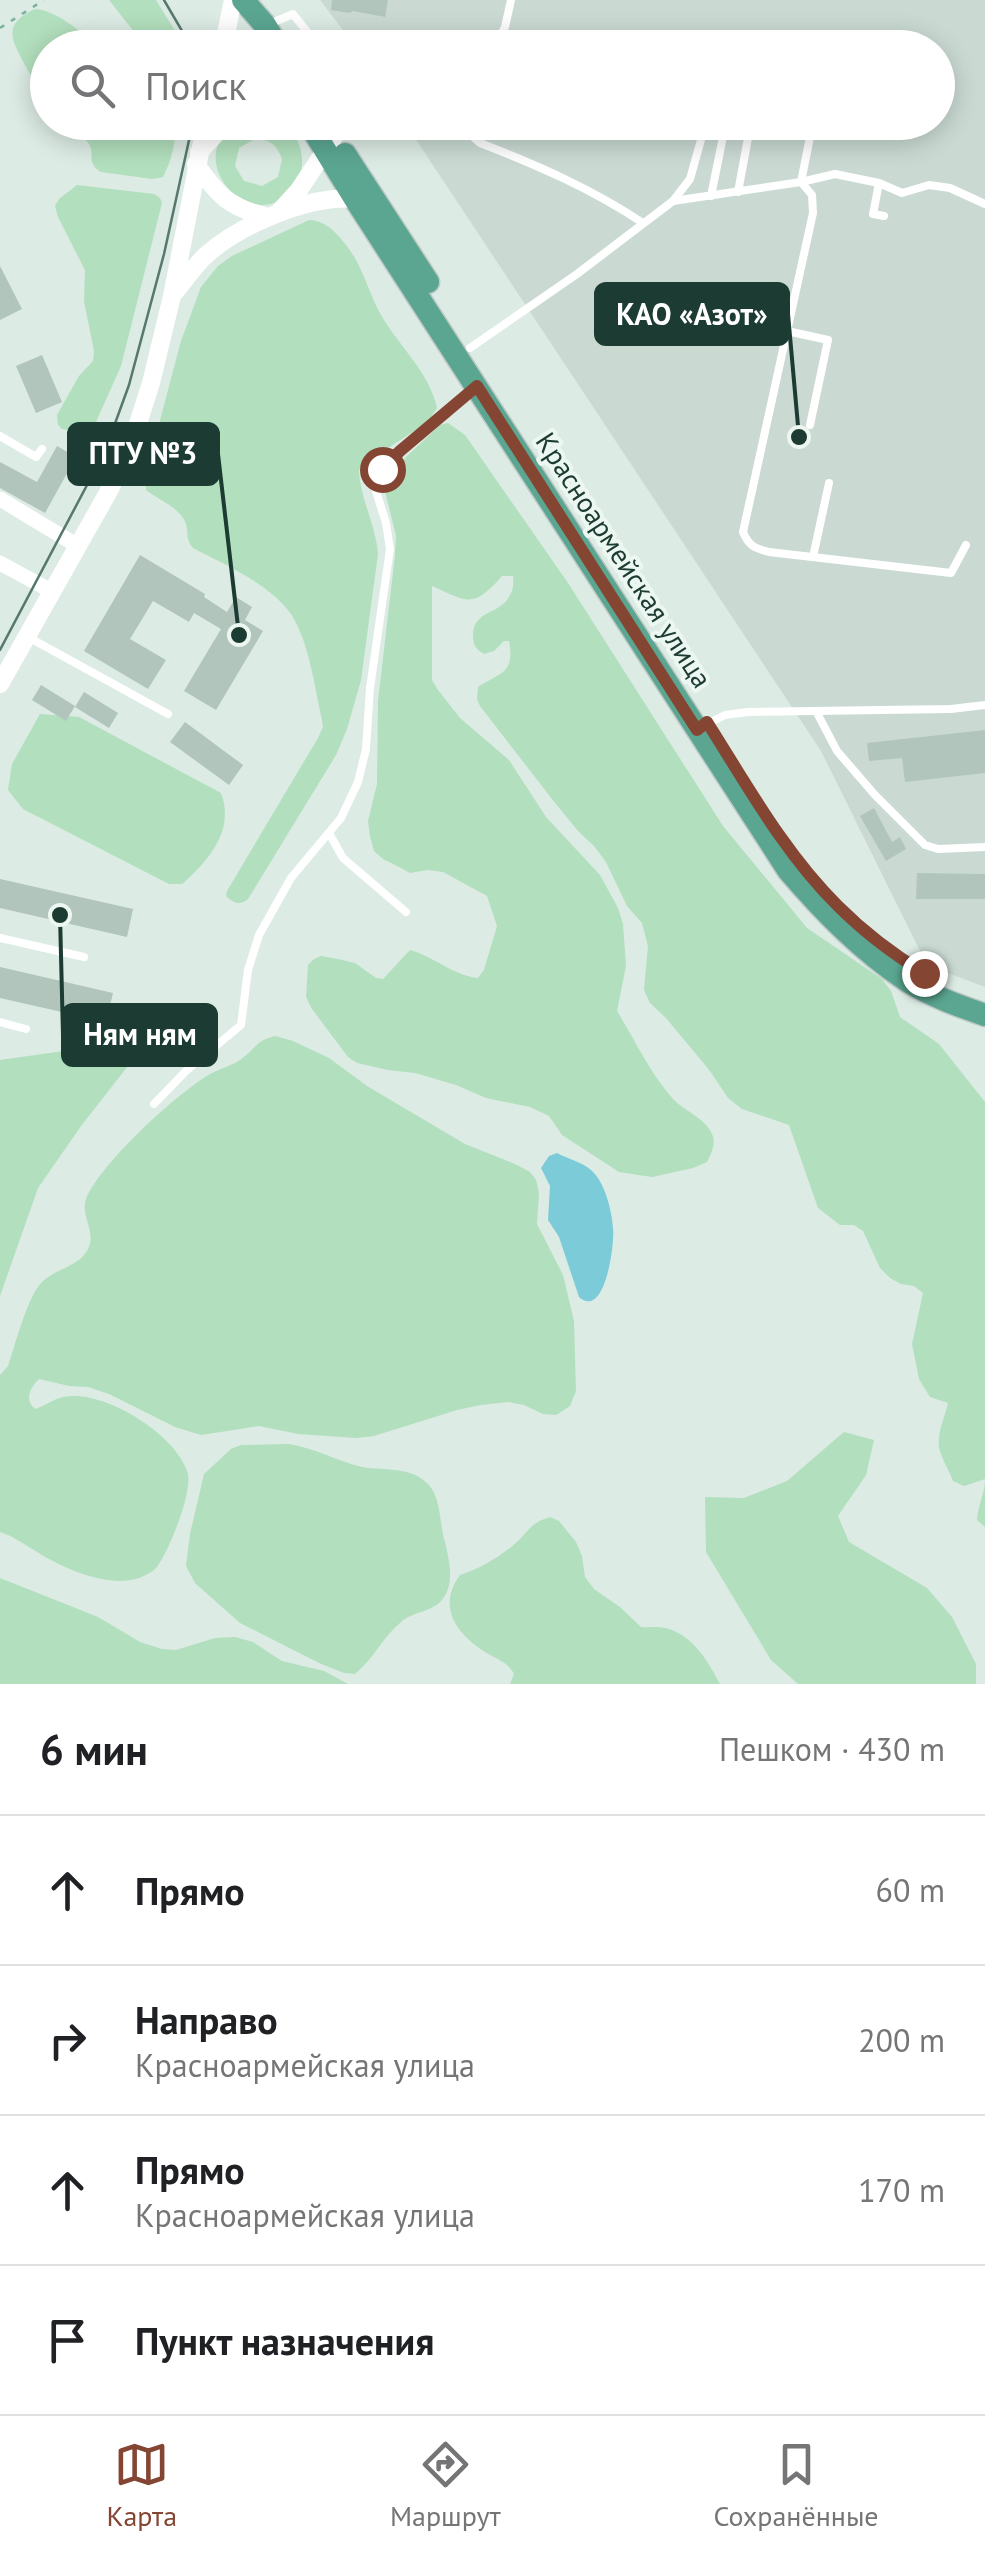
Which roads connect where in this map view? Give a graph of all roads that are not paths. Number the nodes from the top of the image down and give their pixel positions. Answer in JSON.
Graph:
{"nodes":[{"id":1,"x":238,"y":0,"type":"edge"},
{"id":2,"x":511,"y":0,"type":"edge"},
{"id":3,"x":228,"y":30,"type":"edge"},
{"id":4,"x":260,"y":30,"type":"edge"},
{"id":5,"x":272,"y":30,"type":"edge"},
{"id":6,"x":306,"y":30,"type":"edge"},
{"id":7,"x":503,"y":30,"type":"edge"},
{"id":8,"x":202,"y":140,"type":"edge"},
{"id":9,"x":212,"y":140,"type":"edge"},
{"id":10,"x":326,"y":140,"type":"edge"},
{"id":11,"x":329,"y":140,"type":"edge"},
{"id":12,"x":330,"y":140,"type":"edge"},
{"id":13,"x":476,"y":140,"type":"edge"},
{"id":14,"x":701,"y":140,"type":"edge"},
{"id":15,"x":722,"y":140,"type":"edge"},
{"id":16,"x":748,"y":140,"type":"edge"},
{"id":17,"x":809,"y":140,"type":"edge"},
{"id":18,"x":198,"y":158,"type":"junction"},
{"id":19,"x":800,"y":182,"type":"junction"},
{"id":20,"x":879,"y":183,"type":"junction"},
{"id":21,"x":738,"y":192,"type":"junction"},
{"id":22,"x":711,"y":196,"type":"junction"},
{"id":23,"x":355,"y":198,"type":"junction"},
{"id":24,"x":674,"y":201,"type":"junction"},
{"id":25,"x":985,"y":204,"type":"edge"},
{"id":26,"x":273,"y":215,"type":"junction"},
{"id":27,"x":884,"y":216,"type":"dead end"},
{"id":28,"x":644,"y":223,"type":"junction"},
{"id":29,"x":172,"y":296,"type":"junction"},
{"id":30,"x":787,"y":331,"type":"junction"},
{"id":31,"x":469,"y":355,"type":"junction"},
{"id":32,"x":477,"y":386,"type":"junction"},
{"id":33,"x":810,"y":425,"type":"dead end"},
{"id":34,"x":0,"y":436,"type":"edge"},
{"id":35,"x":42,"y":449,"type":"dead end"},
{"id":36,"x":829,"y":483,"type":"dead end"},
{"id":37,"x":0,"y":499,"type":"edge"},
{"id":38,"x":966,"y":545,"type":"dead end"},
{"id":39,"x":78,"y":546,"type":"junction"},
{"id":40,"x":813,"y":557,"type":"junction"},
{"id":41,"x":0,"y":563,"type":"edge"},
{"id":42,"x":53,"y":592,"type":"junction"},
{"id":43,"x":28,"y":637,"type":"junction"},
{"id":44,"x":0,"y":684,"type":"edge"},
{"id":45,"x":985,"y":705,"type":"edge"},
{"id":46,"x":816,"y":711,"type":"junction"},
{"id":47,"x":168,"y":714,"type":"dead end"},
{"id":48,"x":702,"y":726,"type":"junction"},
{"id":49,"x":329,"y":834,"type":"junction"},
{"id":50,"x":985,"y":847,"type":"edge"},
{"id":51,"x":406,"y":912,"type":"dead end"},
{"id":52,"x":0,"y":938,"type":"edge"},
{"id":53,"x":84,"y":956,"type":"dead end"},
{"id":54,"x":985,"y":1001,"type":"edge"},
{"id":55,"x":985,"y":1015,"type":"edge"},
{"id":56,"x":0,"y":1022,"type":"edge"},
{"id":57,"x":26,"y":1029,"type":"dead end"},
{"id":58,"x":154,"y":1104,"type":"dead end"}],
"edges":[{"from":1,"to":3,"type":"street"},
{"from":1,"to":4,"type":"main road"},
{"from":2,"to":7,"type":"lane"},
{"from":5,"to":6,"type":"lane"},
{"from":8,"to":18,"type":"street"},
{"from":9,"to":18,"type":"street"},
{"from":10,"to":26,"type":"street"},
{"from":11,"to":23,"type":"main road","name":"Красноармейская улица"},
{"from":12,"to":31,"type":"main road","name":"Красноармейская улица"},
{"from":13,"to":28,"type":"lane"},
{"from":14,"to":24,"type":"lane"},
{"from":15,"to":22,"type":"lane"},
{"from":16,"to":21,"type":"lane"},
{"from":17,"to":19,"type":"lane"},
{"from":18,"to":26,"type":"street"},
{"from":18,"to":29,"type":"street"},
{"from":19,"to":20,"type":"lane"},
{"from":19,"to":21,"type":"lane"},
{"from":19,"to":30,"type":"lane"},
{"from":20,"to":25,"type":"lane"},
{"from":20,"to":27,"type":"lane"},
{"from":21,"to":22,"type":"lane"},
{"from":22,"to":24,"type":"lane"},
{"from":23,"to":26,"type":"street"},
{"from":23,"to":31,"type":"main road","name":"Красноармейская улица"},
{"from":24,"to":28,"type":"lane"},
{"from":26,"to":29,"type":"street"},
{"from":28,"to":31,"type":"lane"},
{"from":29,"to":39,"type":"street"},
{"from":30,"to":33,"type":"lane"},
{"from":30,"to":40,"type":"lane"},
{"from":31,"to":32,"type":"main road","name":"Красноармейская улица"},
{"from":31,"to":48,"type":"main road","name":"Красноармейская улица"},
{"from":32,"to":48,"type":"main road","name":"Красноармейская улица"},
{"from":32,"to":49,"type":"lane"},
{"from":34,"to":35,"type":"lane"},
{"from":36,"to":40,"type":"lane"},
{"from":37,"to":39,"type":"street"},
{"from":38,"to":40,"type":"lane"},
{"from":39,"to":42,"type":"street"},
{"from":41,"to":42,"type":"street"},
{"from":42,"to":43,"type":"street"},
{"from":43,"to":44,"type":"street"},
{"from":43,"to":47,"type":"lane"},
{"from":45,"to":46,"type":"lane"},
{"from":46,"to":48,"type":"lane"},
{"from":46,"to":50,"type":"lane"},
{"from":48,"to":54,"type":"main road","name":"Красноармейская улица"},
{"from":48,"to":55,"type":"main road","name":"Красноармейская улица"},
{"from":49,"to":51,"type":"lane"},
{"from":49,"to":58,"type":"lane"},
{"from":52,"to":53,"type":"lane"},
{"from":56,"to":57,"type":"lane"}]}
